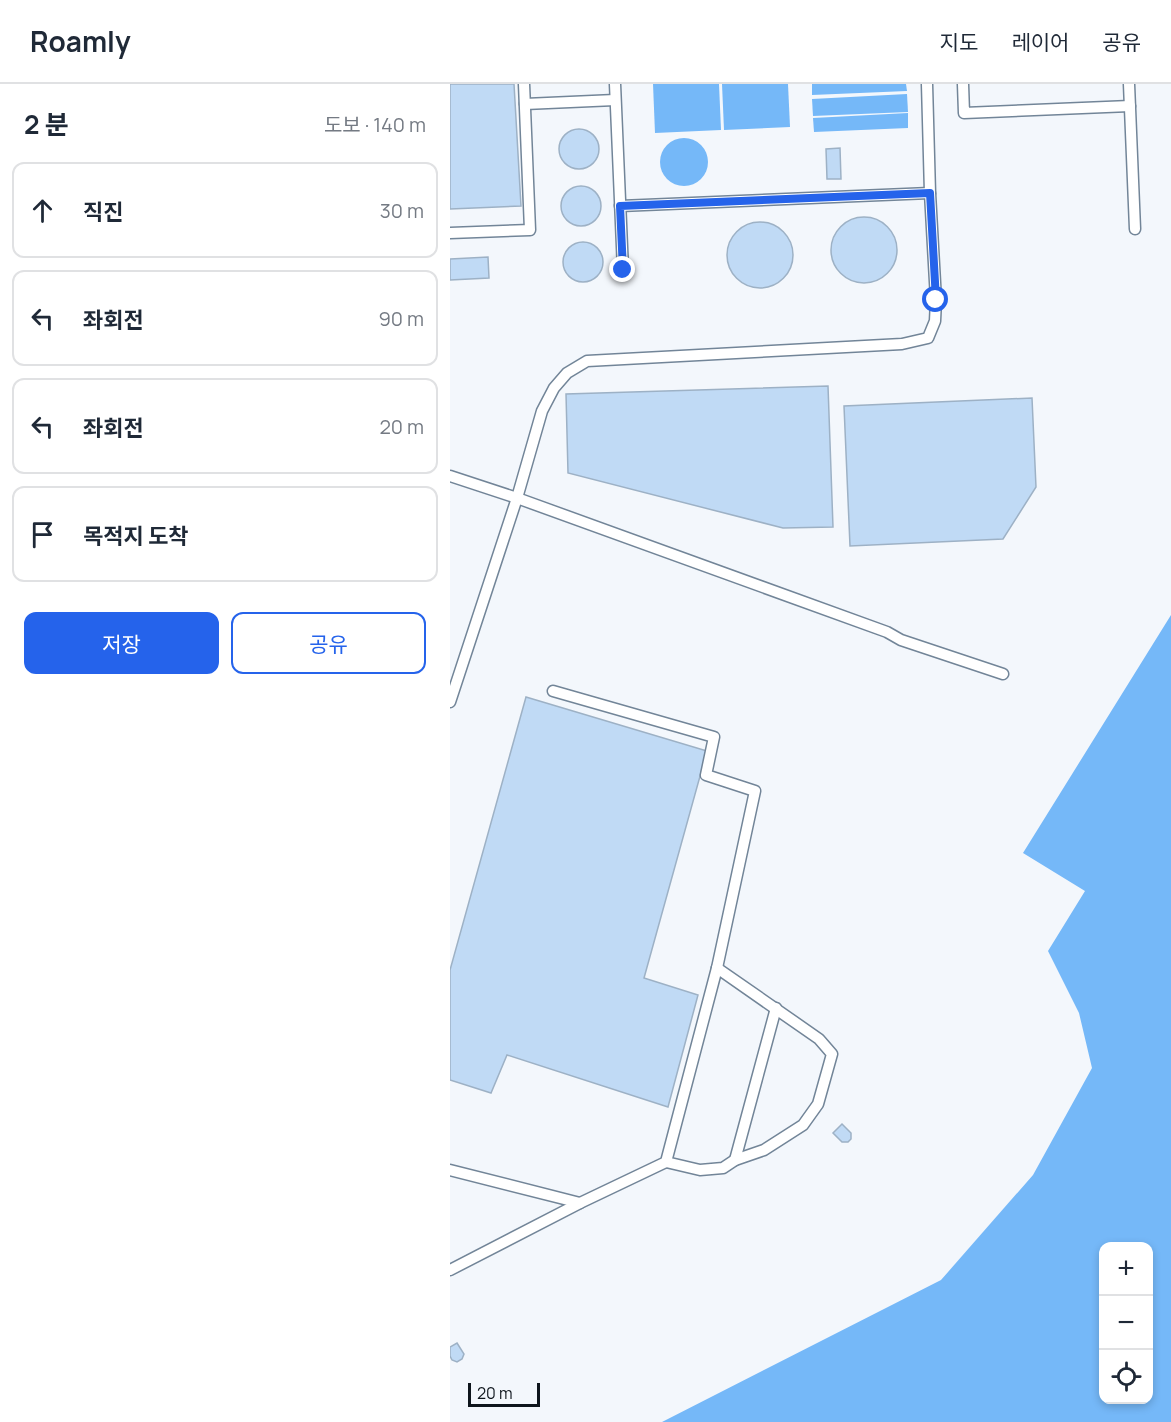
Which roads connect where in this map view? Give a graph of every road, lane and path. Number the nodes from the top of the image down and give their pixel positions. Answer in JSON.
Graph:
{"nodes":[{"id":1,"x":524,"y":84,"type":"edge"},
{"id":2,"x":615,"y":84,"type":"edge"},
{"id":3,"x":927,"y":84,"type":"edge"},
{"id":4,"x":963,"y":84,"type":"edge"},
{"id":5,"x":1129,"y":84,"type":"edge"},
{"id":6,"x":615,"y":100,"type":"junction"},
{"id":7,"x":525,"y":104,"type":"junction"},
{"id":8,"x":1130,"y":106,"type":"junction"},
{"id":9,"x":930,"y":193,"type":"junction"},
{"id":10,"x":620,"y":206,"type":"junction"},
{"id":11,"x":1135,"y":229,"type":"dead end"},
{"id":12,"x":450,"y":233,"type":"edge"},
{"id":13,"x":623,"y":270,"type":"dead end"},
{"id":14,"x":450,"y":476,"type":"edge"},
{"id":15,"x":517,"y":498,"type":"junction"},
{"id":16,"x":1003,"y":674,"type":"dead end"},
{"id":17,"x":553,"y":691,"type":"dead end"},
{"id":18,"x":450,"y":702,"type":"edge"},
{"id":19,"x":717,"y":969,"type":"junction"},
{"id":20,"x":776,"y":1008,"type":"junction"},
{"id":21,"x":735,"y":1160,"type":"junction"},
{"id":22,"x":666,"y":1162,"type":"junction"},
{"id":23,"x":450,"y":1170,"type":"edge"},
{"id":24,"x":580,"y":1203,"type":"junction"},
{"id":25,"x":450,"y":1270,"type":"edge"}],
"edges":[{"from":1,"to":7,"type":"lane"},
{"from":2,"to":6,"type":"lane"},
{"from":3,"to":9,"type":"lane"},
{"from":4,"to":8,"type":"lane"},
{"from":5,"to":8,"type":"lane"},
{"from":6,"to":7,"type":"lane"},
{"from":6,"to":10,"type":"lane"},
{"from":7,"to":12,"type":"lane"},
{"from":8,"to":11,"type":"lane"},
{"from":9,"to":10,"type":"lane"},
{"from":9,"to":15,"type":"lane"},
{"from":10,"to":13,"type":"lane"},
{"from":14,"to":15,"type":"lane"},
{"from":15,"to":16,"type":"lane"},
{"from":15,"to":18,"type":"lane"},
{"from":17,"to":19,"type":"lane"},
{"from":19,"to":20,"type":"lane"},
{"from":19,"to":22,"type":"lane"},
{"from":20,"to":21,"type":"lane"},
{"from":20,"to":21,"type":"lane"},
{"from":21,"to":22,"type":"lane"},
{"from":22,"to":24,"type":"lane"},
{"from":23,"to":24,"type":"lane"},
{"from":24,"to":25,"type":"lane"}]}
